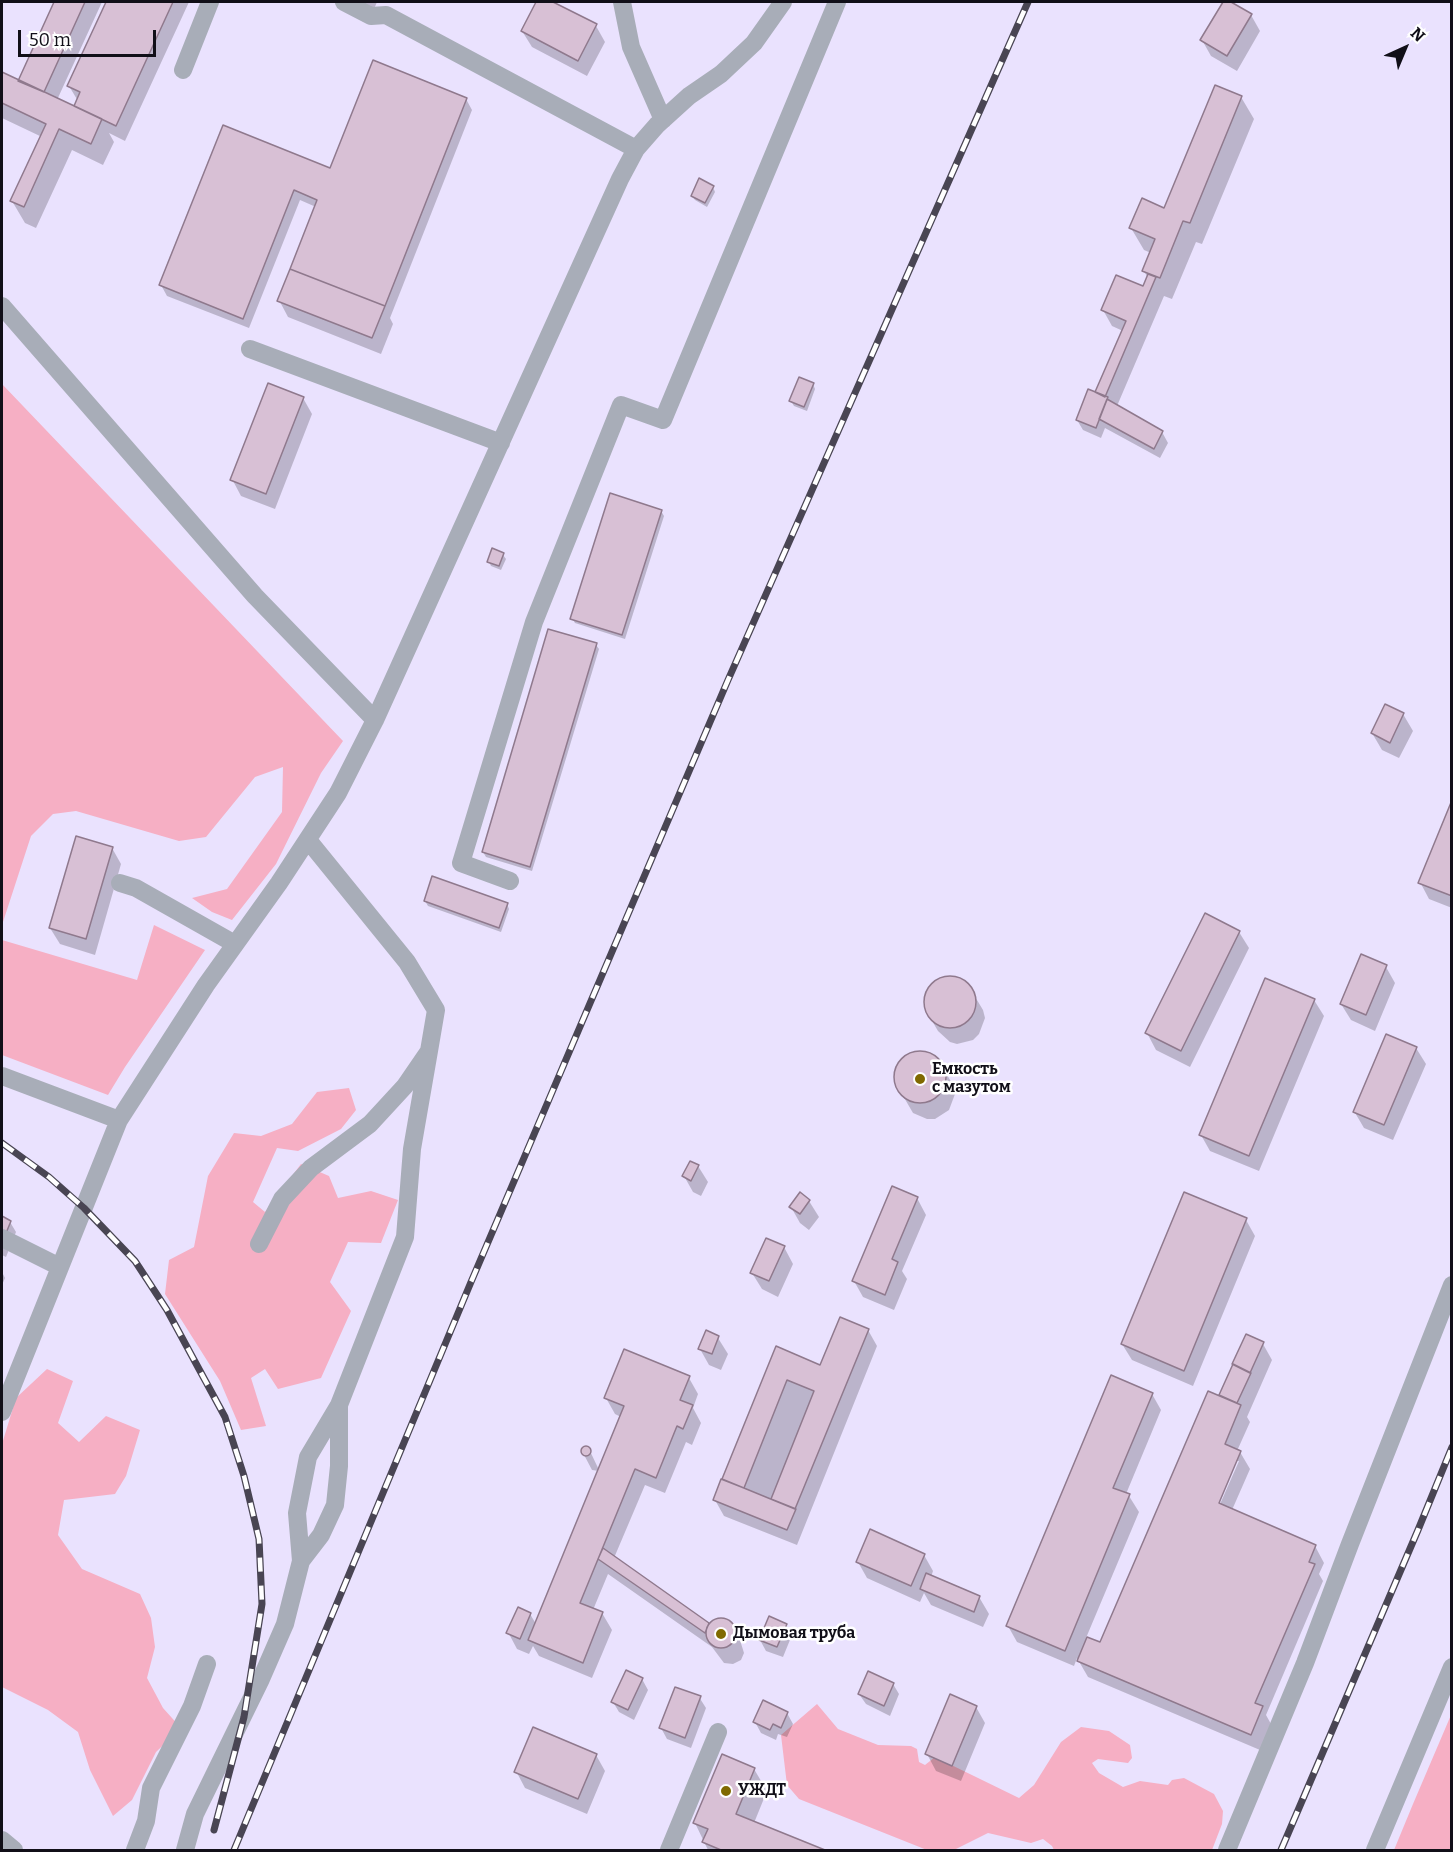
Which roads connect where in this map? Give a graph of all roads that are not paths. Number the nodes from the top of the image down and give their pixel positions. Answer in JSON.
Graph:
{"nodes":[{"id":1,"x":210,"y":2,"type":"edge"},
{"id":2,"x":344,"y":2,"type":"edge"},
{"id":3,"x":622,"y":2,"type":"edge"},
{"id":4,"x":783,"y":2,"type":"edge"},
{"id":5,"x":837,"y":2,"type":"edge"},
{"id":6,"x":183,"y":70,"type":"dead end"},
{"id":7,"x":663,"y":120,"type":"junction"},
{"id":8,"x":636,"y":149,"type":"junction"},
{"id":9,"x":2,"y":306,"type":"edge"},
{"id":10,"x":250,"y":349,"type":"dead end"},
{"id":11,"x":501,"y":443,"type":"junction"},
{"id":12,"x":375,"y":720,"type":"junction"},
{"id":13,"x":308,"y":840,"type":"junction"},
{"id":14,"x":510,"y":881,"type":"dead end"},
{"id":15,"x":120,"y":883,"type":"dead end"},
{"id":16,"x":235,"y":945,"type":"junction"},
{"id":17,"x":429,"y":1051,"type":"junction"},
{"id":18,"x":2,"y":1076,"type":"edge"},
{"id":19,"x":119,"y":1120,"type":"junction"},
{"id":20,"x":2,"y":1238,"type":"edge"},
{"id":21,"x":259,"y":1245,"type":"dead end"},
{"id":22,"x":60,"y":1267,"type":"junction"},
{"id":23,"x":1452,"y":1285,"type":"edge"},
{"id":24,"x":339,"y":1405,"type":"junction"},
{"id":25,"x":2,"y":1412,"type":"edge"},
{"id":26,"x":301,"y":1561,"type":"junction"},
{"id":27,"x":207,"y":1664,"type":"dead end"},
{"id":28,"x":1452,"y":1667,"type":"edge"},
{"id":29,"x":718,"y":1732,"type":"dead end"},
{"id":30,"x":2,"y":1840,"type":"edge"},
{"id":31,"x":14,"y":1851,"type":"edge"},
{"id":32,"x":135,"y":1851,"type":"edge"},
{"id":33,"x":184,"y":1851,"type":"edge"},
{"id":34,"x":669,"y":1851,"type":"edge"},
{"id":35,"x":1227,"y":1851,"type":"edge"},
{"id":36,"x":1375,"y":1851,"type":"edge"}],
"edges":[{"from":1,"to":6,"type":"street"},
{"from":2,"to":8,"type":"street"},
{"from":3,"to":7,"type":"street"},
{"from":4,"to":7,"type":"street"},
{"from":5,"to":14,"type":"street"},
{"from":7,"to":8,"type":"street"},
{"from":8,"to":11,"type":"street"},
{"from":9,"to":12,"type":"street"},
{"from":10,"to":11,"type":"street"},
{"from":11,"to":12,"type":"street"},
{"from":12,"to":13,"type":"street"},
{"from":13,"to":16,"type":"street"},
{"from":13,"to":17,"type":"street"},
{"from":15,"to":16,"type":"street"},
{"from":16,"to":19,"type":"street"},
{"from":17,"to":21,"type":"street"},
{"from":17,"to":24,"type":"street"},
{"from":18,"to":19,"type":"street"},
{"from":19,"to":22,"type":"street"},
{"from":20,"to":22,"type":"street"},
{"from":22,"to":25,"type":"street"},
{"from":23,"to":35,"type":"street"},
{"from":24,"to":26,"type":"street"},
{"from":24,"to":26,"type":"street"},
{"from":26,"to":33,"type":"street"},
{"from":27,"to":32,"type":"street"},
{"from":28,"to":36,"type":"street"},
{"from":29,"to":34,"type":"street"},
{"from":30,"to":31,"type":"street"}]}
